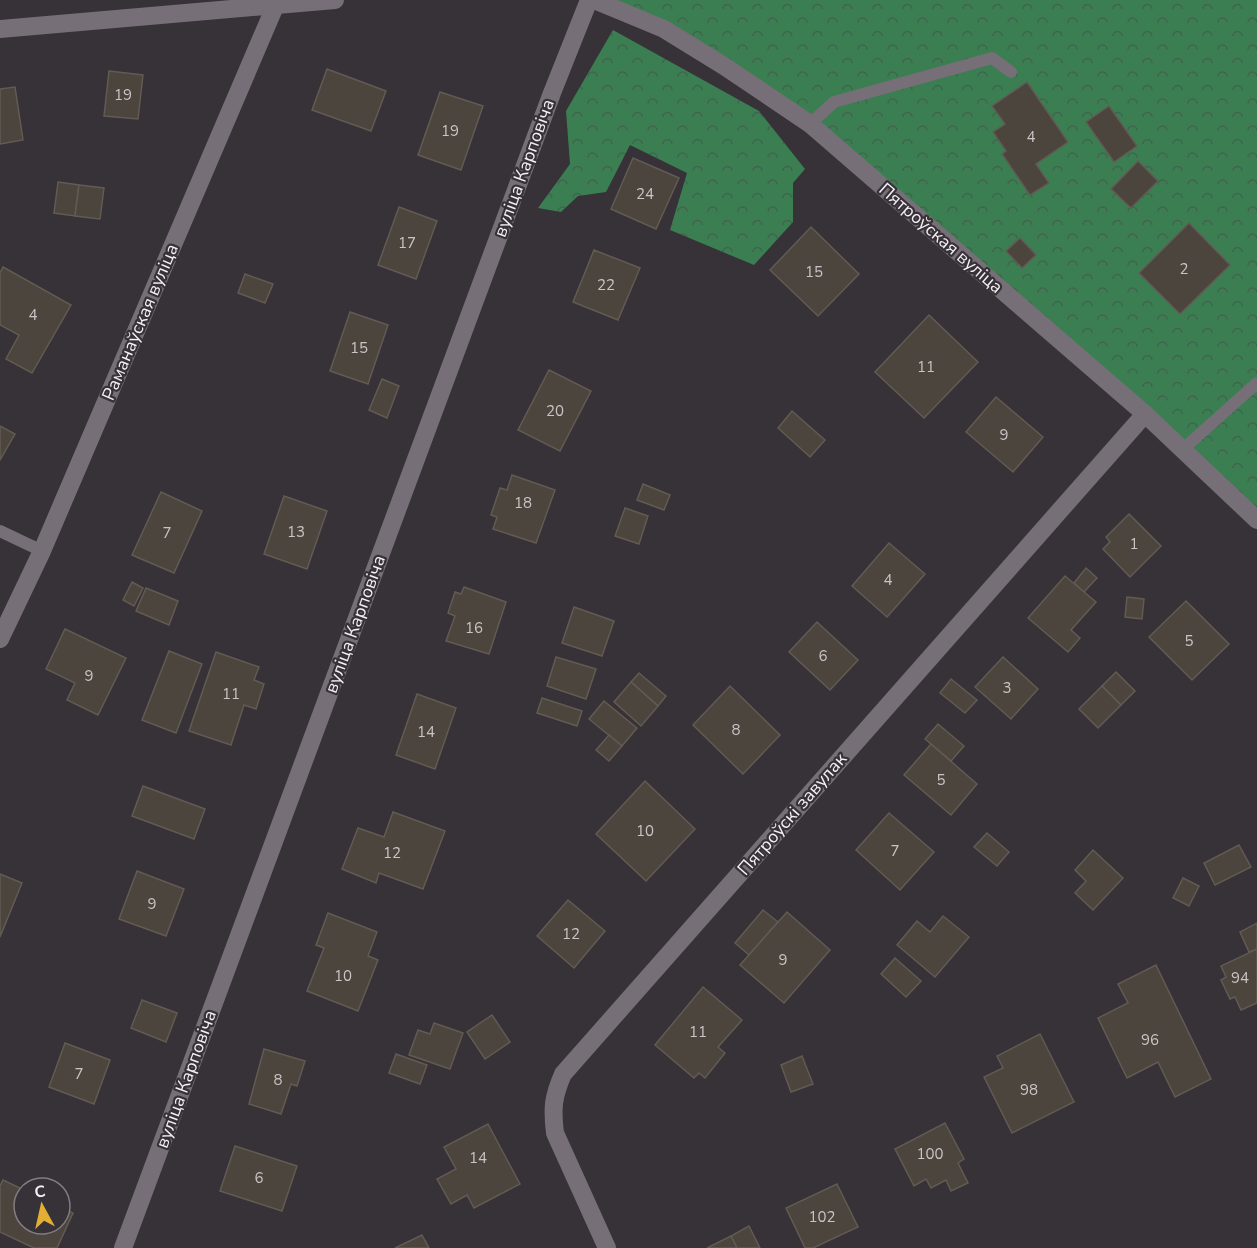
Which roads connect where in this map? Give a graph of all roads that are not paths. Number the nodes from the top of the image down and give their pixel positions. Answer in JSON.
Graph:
{"nodes":[{"id":1,"x":312,"y":0,"type":"edge"},
{"id":2,"x":335,"y":0,"type":"edge"},
{"id":3,"x":591,"y":0,"type":"edge"},
{"id":4,"x":276,"y":4,"type":"junction"},
{"id":5,"x":0,"y":29,"type":"edge"},
{"id":6,"x":1011,"y":72,"type":"dead end"},
{"id":7,"x":810,"y":124,"type":"junction"},
{"id":8,"x":1257,"y":383,"type":"edge"},
{"id":9,"x":1145,"y":414,"type":"junction"},
{"id":10,"x":1182,"y":450,"type":"junction"},
{"id":11,"x":1257,"y":520,"type":"edge"},
{"id":12,"x":0,"y":531,"type":"edge"},
{"id":13,"x":42,"y":550,"type":"junction"},
{"id":14,"x":0,"y":639,"type":"edge"},
{"id":15,"x":123,"y":1248,"type":"edge"},
{"id":16,"x":607,"y":1248,"type":"edge"}],
"edges":[{"from":1,"to":2,"type":"street"},
{"from":1,"to":4,"type":"street"},
{"from":3,"to":7,"type":"street","name":"Пятроўская вуліца"},
{"from":3,"to":15,"type":"street","name":"вуліца Карповіча"},
{"from":4,"to":5,"type":"street"},
{"from":4,"to":13,"type":"street","name":"Раманаўская вуліца"},
{"from":6,"to":7,"type":"lane"},
{"from":7,"to":9,"type":"street","name":"Пятроўская вуліца"},
{"from":8,"to":10,"type":"lane"},
{"from":9,"to":10,"type":"street","name":"Пятроўская вуліца"},
{"from":9,"to":16,"type":"street","name":"Пятроўскі завулак"},
{"from":10,"to":11,"type":"street","name":"Пятроўская вуліца"},
{"from":12,"to":13,"type":"lane"},
{"from":13,"to":14,"type":"street","name":"Раманаўская вуліца"}]}
